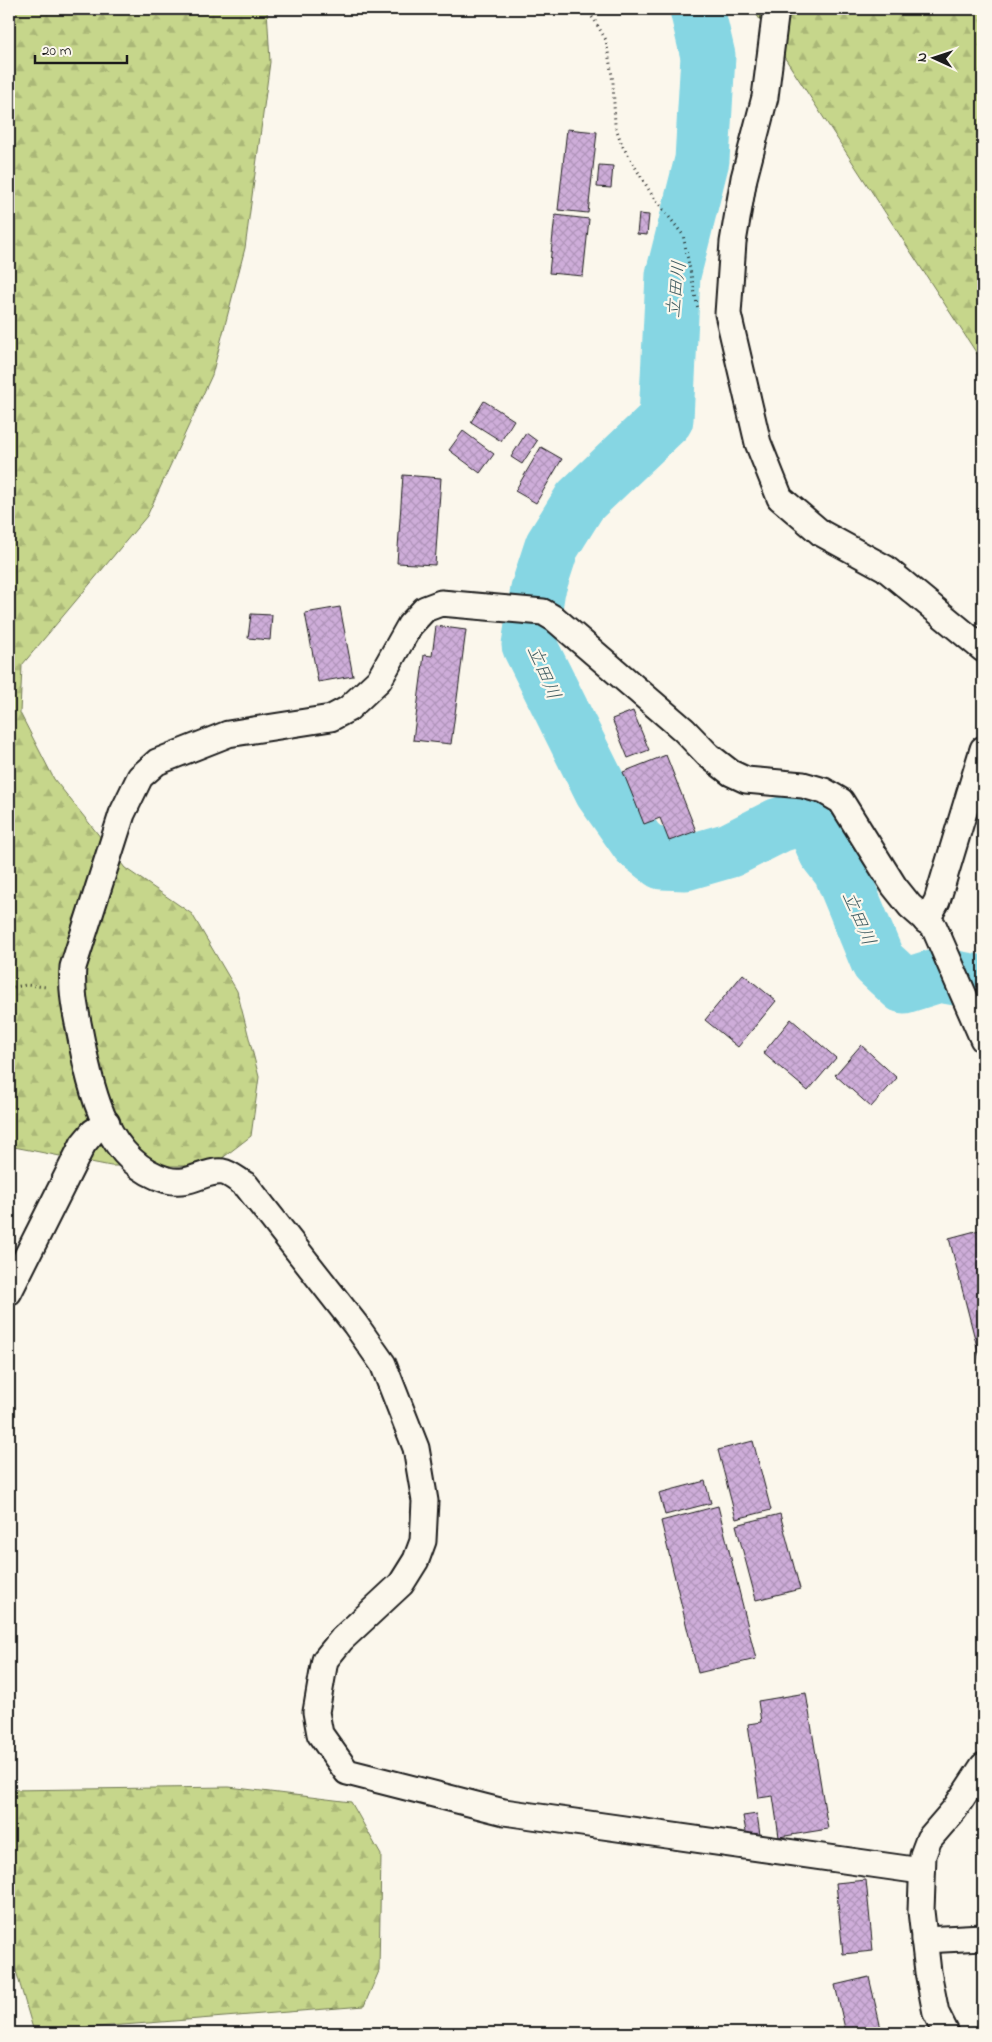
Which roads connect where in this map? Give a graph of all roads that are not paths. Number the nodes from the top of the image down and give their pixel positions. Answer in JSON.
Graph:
{"nodes":[{"id":1,"x":776,"y":9,"type":"edge"},
{"id":2,"x":983,"y":649,"type":"edge"},
{"id":3,"x":983,"y":748,"type":"edge"},
{"id":4,"x":926,"y":921,"type":"junction"},
{"id":5,"x":983,"y":1039,"type":"edge"},
{"id":6,"x":107,"y":1123,"type":"junction"},
{"id":7,"x":9,"y":1292,"type":"edge"},
{"id":8,"x":983,"y":1766,"type":"edge"},
{"id":9,"x":921,"y":1871,"type":"junction"},
{"id":10,"x":983,"y":1937,"type":"edge"},
{"id":11,"x":924,"y":1940,"type":"junction"},
{"id":12,"x":946,"y":2033,"type":"edge"}],
"edges":[{"from":1,"to":2,"type":"street"},
{"from":3,"to":4,"type":"street"},
{"from":4,"to":5,"type":"street"},
{"from":4,"to":6,"type":"street"},
{"from":6,"to":7,"type":"street"},
{"from":6,"to":9,"type":"street"},
{"from":8,"to":9,"type":"street"},
{"from":9,"to":11,"type":"street"},
{"from":10,"to":11,"type":"street"},
{"from":11,"to":12,"type":"street"}]}
